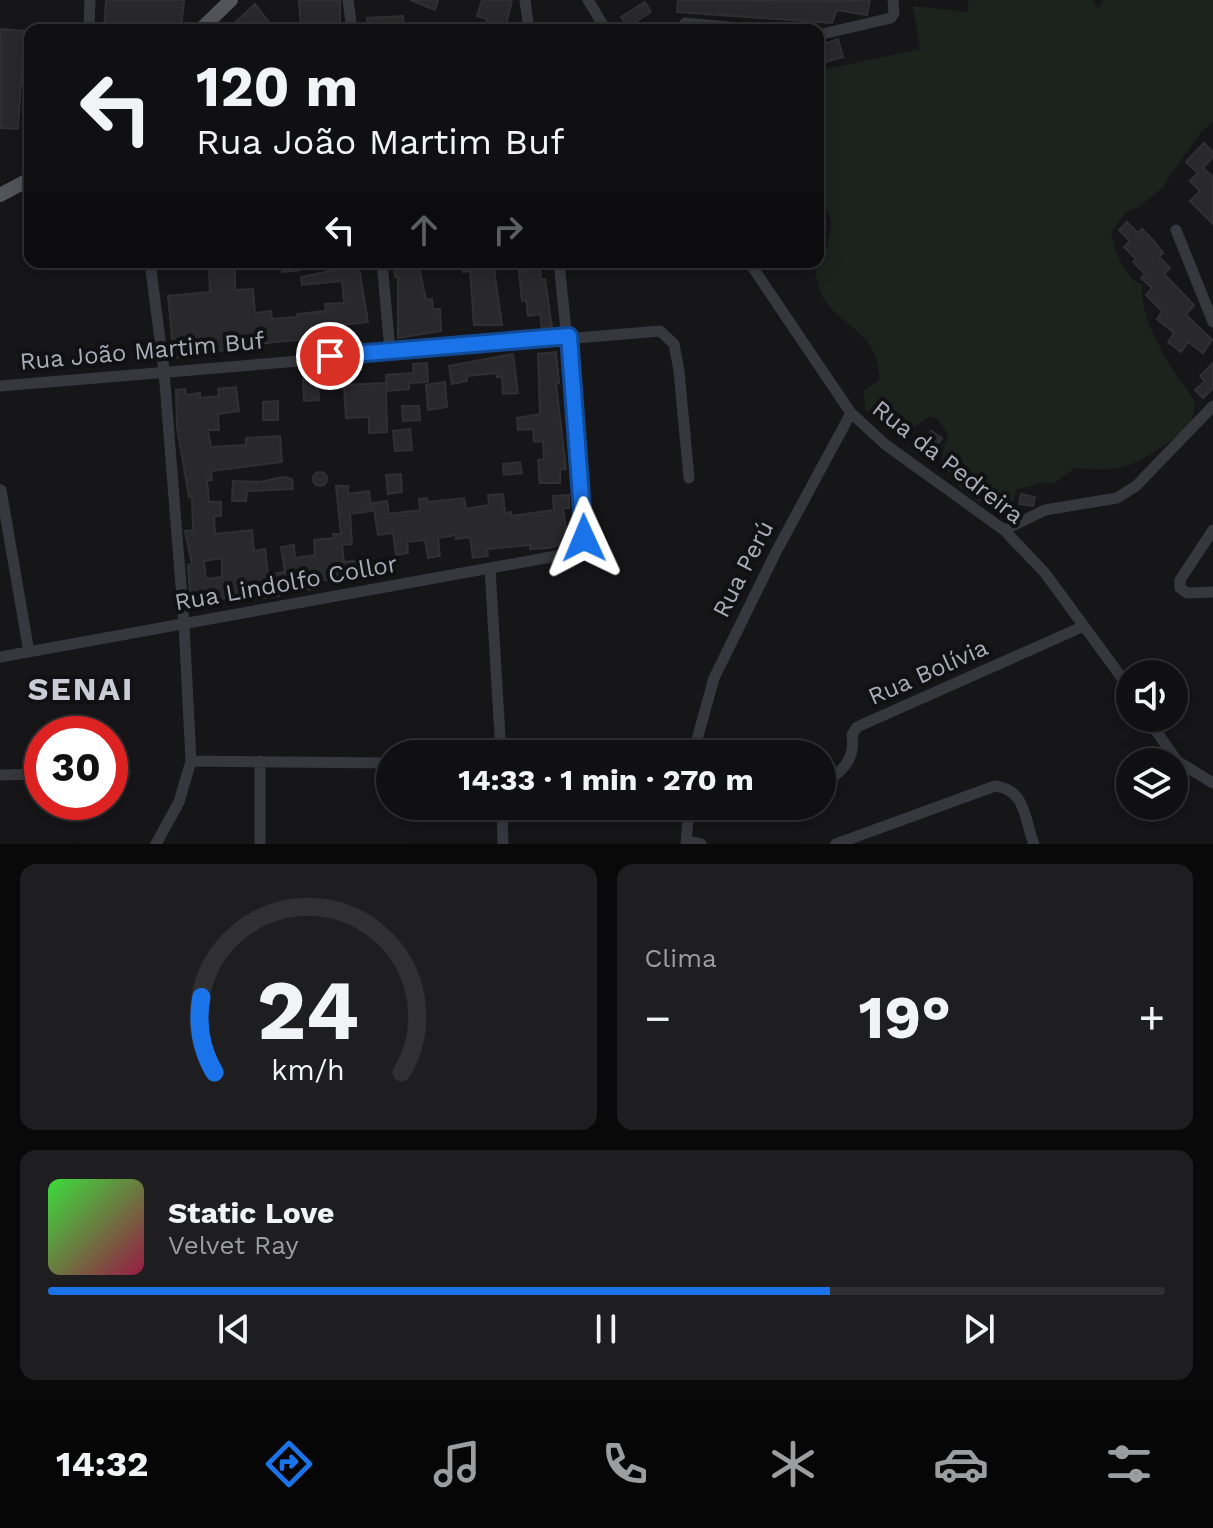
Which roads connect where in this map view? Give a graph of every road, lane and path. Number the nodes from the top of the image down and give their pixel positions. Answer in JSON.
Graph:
{"nodes":[{"id":1,"x":90,"y":0,"type":"edge"},
{"id":2,"x":231,"y":0,"type":"edge"},
{"id":3,"x":348,"y":0,"type":"edge"},
{"id":4,"x":525,"y":0,"type":"edge"},
{"id":5,"x":588,"y":0,"type":"edge"},
{"id":6,"x":893,"y":0,"type":"edge"},
{"id":7,"x":685,"y":23,"type":"dead end"},
{"id":8,"x":89,"y":24,"type":"edge"},
{"id":9,"x":206,"y":24,"type":"edge"},
{"id":10,"x":351,"y":24,"type":"edge"},
{"id":11,"x":528,"y":24,"type":"edge"},
{"id":12,"x":602,"y":24,"type":"edge"},
{"id":13,"x":696,"y":24,"type":"edge"},
{"id":14,"x":824,"y":34,"type":"edge"},
{"id":15,"x":24,"y":182,"type":"edge"},
{"id":16,"x":0,"y":195,"type":"edge"},
{"id":17,"x":1176,"y":230,"type":"dead end"},
{"id":18,"x":151,"y":268,"type":"edge"},
{"id":19,"x":383,"y":268,"type":"edge"},
{"id":20,"x":560,"y":268,"type":"edge"},
{"id":21,"x":753,"y":268,"type":"edge"},
{"id":22,"x":1213,"y":322,"type":"edge"},
{"id":23,"x":569,"y":336,"type":"junction"},
{"id":24,"x":390,"y":351,"type":"junction"},
{"id":25,"x":164,"y":371,"type":"junction"},
{"id":26,"x":0,"y":386,"type":"edge"},
{"id":27,"x":1213,"y":406,"type":"edge"},
{"id":28,"x":851,"y":413,"type":"junction"},
{"id":29,"x":689,"y":478,"type":"dead end"},
{"id":30,"x":1,"y":490,"type":"edge"},
{"id":31,"x":1004,"y":530,"type":"junction"},
{"id":32,"x":1213,"y":530,"type":"edge"},
{"id":33,"x":490,"y":568,"type":"junction"},
{"id":34,"x":1213,"y":592,"type":"edge"},
{"id":35,"x":184,"y":624,"type":"junction"},
{"id":36,"x":1084,"y":626,"type":"junction"},
{"id":37,"x":29,"y":652,"type":"junction"},
{"id":38,"x":0,"y":657,"type":"edge"},
{"id":39,"x":1116,"y":670,"type":"edge"},
{"id":40,"x":1157,"y":732,"type":"edge"},
{"id":41,"x":500,"y":740,"type":"edge"},
{"id":42,"x":697,"y":740,"type":"edge"},
{"id":43,"x":191,"y":761,"type":"junction"},
{"id":44,"x":260,"y":761,"type":"junction"},
{"id":45,"x":376,"y":763,"type":"edge"},
{"id":46,"x":836,"y":772,"type":"edge"},
{"id":47,"x":24,"y":774,"type":"edge"},
{"id":48,"x":0,"y":775,"type":"edge"},
{"id":49,"x":1213,"y":783,"type":"edge"},
{"id":50,"x":502,"y":820,"type":"edge"},
{"id":51,"x":688,"y":820,"type":"edge"},
{"id":52,"x":686,"y":842,"type":"edge"},
{"id":53,"x":156,"y":844,"type":"edge"},
{"id":54,"x":260,"y":844,"type":"edge"},
{"id":55,"x":503,"y":844,"type":"edge"},
{"id":56,"x":701,"y":844,"type":"edge"},
{"id":57,"x":836,"y":844,"type":"edge"},
{"id":58,"x":1034,"y":844,"type":"edge"}],
"edges":[{"from":1,"to":8,"type":"street"},
{"from":2,"to":9,"type":"main road"},
{"from":3,"to":10,"type":"street"},
{"from":4,"to":11,"type":"street"},
{"from":5,"to":12,"type":"street"},
{"from":6,"to":14,"type":"street"},
{"from":7,"to":13,"type":"street"},
{"from":15,"to":16,"type":"main road"},
{"from":17,"to":22,"type":"street"},
{"from":18,"to":25,"type":"street"},
{"from":19,"to":24,"type":"street"},
{"from":20,"to":23,"type":"street"},
{"from":21,"to":28,"type":"street","name":"Rua da Pedreira"},
{"from":23,"to":24,"type":"street","name":"Rua João Martim Buf"},
{"from":23,"to":29,"type":"street","name":"Rua João Martim Buf"},
{"from":23,"to":33,"type":"street","name":"Rua Lindolfo Collor"},
{"from":24,"to":25,"type":"street","name":"Rua João Martim Buf"},
{"from":25,"to":26,"type":"street","name":"Rua João Martim Buf"},
{"from":25,"to":35,"type":"street"},
{"from":27,"to":31,"type":"street"},
{"from":28,"to":31,"type":"street","name":"Rua da Pedreira"},
{"from":28,"to":42,"type":"street","name":"Rua Perú"},
{"from":30,"to":37,"type":"street"},
{"from":31,"to":36,"type":"street","name":"Rua da Pedreira"},
{"from":32,"to":34,"type":"street"},
{"from":33,"to":35,"type":"street","name":"Rua Lindolfo Collor"},
{"from":33,"to":41,"type":"street"},
{"from":35,"to":37,"type":"street","name":"Rua Lindolfo Collor"},
{"from":35,"to":43,"type":"street"},
{"from":36,"to":39,"type":"street","name":"Rua da Pedreira"},
{"from":36,"to":46,"type":"street","name":"Rua Bolívia"},
{"from":37,"to":38,"type":"street","name":"Rua Lindolfo Collor"},
{"from":40,"to":49,"type":"street"},
{"from":43,"to":44,"type":"street"},
{"from":43,"to":53,"type":"street"},
{"from":44,"to":45,"type":"street"},
{"from":44,"to":54,"type":"street"},
{"from":47,"to":48,"type":"street"},
{"from":50,"to":55,"type":"street"},
{"from":51,"to":52,"type":"street"},
{"from":52,"to":56,"type":"street"},
{"from":57,"to":58,"type":"street"}]}
